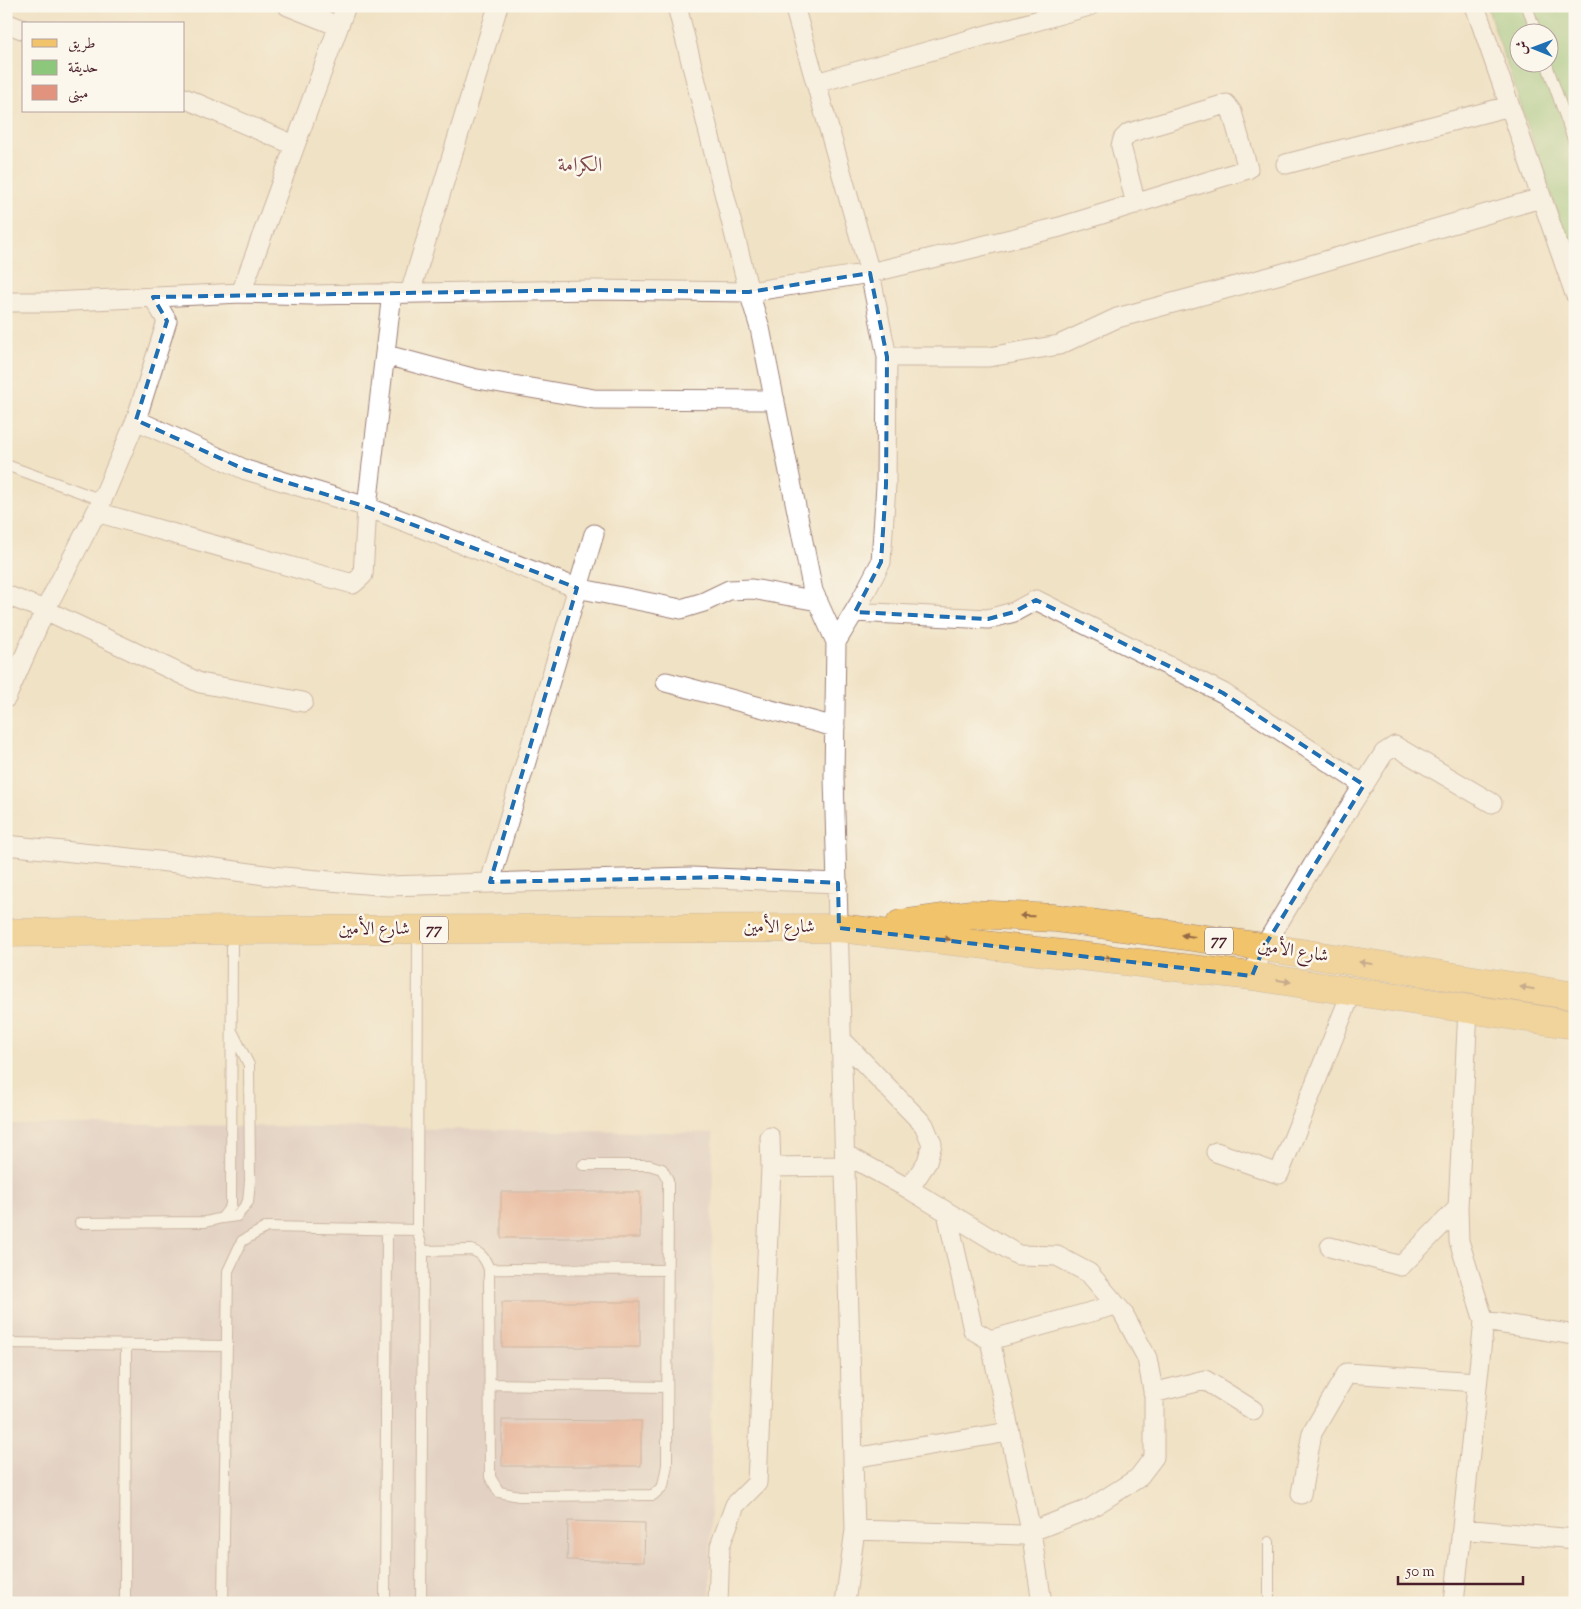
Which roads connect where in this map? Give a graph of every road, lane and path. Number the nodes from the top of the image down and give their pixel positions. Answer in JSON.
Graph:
{"nodes":[{"id":1,"x":288,"y":6,"type":"edge"},
{"id":2,"x":346,"y":6,"type":"edge"},
{"id":3,"x":498,"y":6,"type":"edge"},
{"id":4,"x":677,"y":6,"type":"edge"},
{"id":5,"x":794,"y":6,"type":"edge"},
{"id":6,"x":1089,"y":6,"type":"edge"},
{"id":7,"x":1476,"y":6,"type":"edge"},
{"id":8,"x":1527,"y":6,"type":"edge"},
{"id":9,"x":1533,"y":22,"type":"edge"},
{"id":10,"x":6,"y":23,"type":"edge"},
{"id":11,"x":338,"y":26,"type":"junction"},
{"id":12,"x":22,"y":29,"type":"edge"},
{"id":13,"x":1550,"y":72,"type":"edge"},
{"id":14,"x":816,"y":83,"type":"junction"},
{"id":15,"x":185,"y":98,"type":"edge"},
{"id":16,"x":1510,"y":106,"type":"junction"},
{"id":17,"x":1571,"y":121,"type":"edge"},
{"id":18,"x":294,"y":145,"type":"junction"},
{"id":19,"x":1575,"y":145,"type":"edge"},
{"id":20,"x":1286,"y":164,"type":"dead end"},
{"id":21,"x":1541,"y":198,"type":"junction"},
{"id":22,"x":1136,"y":204,"type":"junction"},
{"id":23,"x":870,"y":272,"type":"junction"},
{"id":24,"x":749,"y":292,"type":"junction"},
{"id":25,"x":241,"y":293,"type":"junction"},
{"id":26,"x":401,"y":293,"type":"junction"},
{"id":27,"x":1575,"y":294,"type":"edge"},
{"id":28,"x":153,"y":297,"type":"junction"},
{"id":29,"x":6,"y":302,"type":"edge"},
{"id":30,"x":386,"y":355,"type":"junction"},
{"id":31,"x":887,"y":356,"type":"junction"},
{"id":32,"x":775,"y":400,"type":"junction"},
{"id":33,"x":136,"y":420,"type":"junction"},
{"id":34,"x":6,"y":466,"type":"edge"},
{"id":35,"x":99,"y":506,"type":"junction"},
{"id":36,"x":367,"y":507,"type":"junction"},
{"id":37,"x":594,"y":534,"type":"dead end"},
{"id":38,"x":577,"y":588,"type":"junction"},
{"id":39,"x":6,"y":595,"type":"edge"},
{"id":40,"x":818,"y":601,"type":"junction"},
{"id":41,"x":46,"y":610,"type":"junction"},
{"id":42,"x":855,"y":612,"type":"junction"},
{"id":43,"x":836,"y":642,"type":"junction"},
{"id":44,"x":666,"y":682,"type":"dead end"},
{"id":45,"x":6,"y":698,"type":"edge"},
{"id":46,"x":303,"y":702,"type":"dead end"},
{"id":47,"x":835,"y":727,"type":"junction"},
{"id":48,"x":1364,"y":785,"type":"junction"},
{"id":49,"x":1492,"y":803,"type":"dead end"},
{"id":50,"x":6,"y":845,"type":"edge"},
{"id":51,"x":490,"y":882,"type":"junction"},
{"id":52,"x":838,"y":883,"type":"junction"},
{"id":53,"x":850,"y":928,"type":"junction"},
{"id":54,"x":232,"y":930,"type":"junction"},
{"id":55,"x":418,"y":930,"type":"junction"},
{"id":56,"x":6,"y":933,"type":"edge"},
{"id":57,"x":1264,"y":947,"type":"junction"},
{"id":58,"x":1252,"y":976,"type":"junction"},
{"id":59,"x":1352,"y":991,"type":"junction"},
{"id":60,"x":1575,"y":996,"type":"edge"},
{"id":61,"x":1468,"y":1009,"type":"junction"},
{"id":62,"x":1575,"y":1025,"type":"edge"},
{"id":63,"x":232,"y":1033,"type":"junction"},
{"id":64,"x":842,"y":1040,"type":"junction"},
{"id":65,"x":770,"y":1137,"type":"dead end"},
{"id":66,"x":1216,"y":1152,"type":"dead end"},
{"id":67,"x":845,"y":1160,"type":"junction"},
{"id":68,"x":583,"y":1165,"type":"dead end"},
{"id":69,"x":771,"y":1168,"type":"junction"},
{"id":70,"x":909,"y":1190,"type":"junction"},
{"id":71,"x":1458,"y":1208,"type":"junction"},
{"id":72,"x":947,"y":1212,"type":"junction"},
{"id":73,"x":222,"y":1218,"type":"junction"},
{"id":74,"x":80,"y":1223,"type":"dead end"},
{"id":75,"x":387,"y":1229,"type":"junction"},
{"id":76,"x":417,"y":1230,"type":"junction"},
{"id":77,"x":1330,"y":1247,"type":"dead end"},
{"id":78,"x":423,"y":1251,"type":"junction"},
{"id":79,"x":489,"y":1269,"type":"junction"},
{"id":80,"x":667,"y":1270,"type":"junction"},
{"id":81,"x":1116,"y":1305,"type":"junction"},
{"id":82,"x":1484,"y":1320,"type":"junction"},
{"id":83,"x":1575,"y":1334,"type":"edge"},
{"id":84,"x":990,"y":1340,"type":"junction"},
{"id":85,"x":6,"y":1343,"type":"edge"},
{"id":86,"x":126,"y":1345,"type":"junction"},
{"id":87,"x":227,"y":1346,"type":"junction"},
{"id":88,"x":1477,"y":1382,"type":"junction"},
{"id":89,"x":490,"y":1384,"type":"junction"},
{"id":90,"x":667,"y":1386,"type":"junction"},
{"id":91,"x":1153,"y":1393,"type":"junction"},
{"id":92,"x":1253,"y":1410,"type":"dead end"},
{"id":93,"x":1009,"y":1432,"type":"junction"},
{"id":94,"x":853,"y":1458,"type":"junction"},
{"id":95,"x":1301,"y":1494,"type":"dead end"},
{"id":96,"x":1462,"y":1529,"type":"junction"},
{"id":97,"x":855,"y":1530,"type":"junction"},
{"id":98,"x":1031,"y":1531,"type":"junction"},
{"id":99,"x":1575,"y":1539,"type":"edge"},
{"id":100,"x":1269,"y":1542,"type":"dead end"},
{"id":101,"x":125,"y":1603,"type":"edge"},
{"id":102,"x":223,"y":1603,"type":"edge"},
{"id":103,"x":386,"y":1603,"type":"edge"},
{"id":104,"x":421,"y":1603,"type":"edge"},
{"id":105,"x":718,"y":1603,"type":"edge"},
{"id":106,"x":845,"y":1603,"type":"edge"},
{"id":107,"x":1042,"y":1603,"type":"edge"},
{"id":108,"x":1269,"y":1603,"type":"edge"},
{"id":109,"x":1454,"y":1603,"type":"edge"}],
"edges":[{"from":1,"to":11,"type":"street"},
{"from":2,"to":11,"type":"street"},
{"from":3,"to":26,"type":"street"},
{"from":4,"to":24,"type":"street"},
{"from":5,"to":14,"type":"street"},
{"from":6,"to":14,"type":"street"},
{"from":7,"to":16,"type":"street"},
{"from":8,"to":9,"type":"lane"},
{"from":10,"to":12,"type":"street"},
{"from":11,"to":18,"type":"street"},
{"from":13,"to":17,"type":"lane"},
{"from":14,"to":23,"type":"street"},
{"from":15,"to":18,"type":"street"},
{"from":16,"to":20,"type":"street"},
{"from":16,"to":21,"type":"street"},
{"from":17,"to":19,"type":"lane"},
{"from":18,"to":25,"type":"street"},
{"from":21,"to":27,"type":"street"},
{"from":21,"to":31,"type":"street"},
{"from":22,"to":22,"type":"street"},
{"from":22,"to":23,"type":"street"},
{"from":23,"to":24,"type":"street"},
{"from":23,"to":31,"type":"street"},
{"from":24,"to":26,"type":"street"},
{"from":24,"to":32,"type":"street"},
{"from":25,"to":26,"type":"street"},
{"from":25,"to":28,"type":"street"},
{"from":26,"to":30,"type":"street"},
{"from":28,"to":29,"type":"street"},
{"from":28,"to":33,"type":"street"},
{"from":30,"to":32,"type":"street"},
{"from":30,"to":36,"type":"street"},
{"from":31,"to":42,"type":"street"},
{"from":32,"to":40,"type":"street"},
{"from":33,"to":35,"type":"street"},
{"from":33,"to":36,"type":"street"},
{"from":34,"to":35,"type":"lane"},
{"from":35,"to":36,"type":"street"},
{"from":35,"to":41,"type":"street"},
{"from":36,"to":38,"type":"street"},
{"from":37,"to":38,"type":"street"},
{"from":38,"to":40,"type":"street"},
{"from":38,"to":51,"type":"street"},
{"from":39,"to":41,"type":"street"},
{"from":40,"to":43,"type":"street"},
{"from":41,"to":45,"type":"street"},
{"from":41,"to":46,"type":"street"},
{"from":42,"to":43,"type":"street"},
{"from":42,"to":48,"type":"street"},
{"from":43,"to":47,"type":"street"},
{"from":44,"to":47,"type":"street"},
{"from":47,"to":52,"type":"street"},
{"from":48,"to":49,"type":"street"},
{"from":48,"to":57,"type":"street"},
{"from":50,"to":51,"type":"street"},
{"from":51,"to":52,"type":"street"},
{"from":52,"to":53,"type":"street"},
{"from":53,"to":55,"type":"main road","name":"شارع الأمين","number":"77"},
{"from":57,"to":53,"type":"main road","name":"شارع الأمين","number":"77","one_way":true},
{"from":53,"to":58,"type":"main road","name":"شارع الأمين","number":"77","one_way":true},
{"from":53,"to":64,"type":"street"},
{"from":54,"to":55,"type":"main road","name":"شارع الأمين","number":"77"},
{"from":54,"to":56,"type":"main road","name":"شارع الأمين","number":"77"},
{"from":54,"to":63,"type":"lane"},
{"from":55,"to":76,"type":"lane"},
{"from":57,"to":58,"type":"street"},
{"from":60,"to":57,"type":"main road","name":"شارع الأمين","number":"77","one_way":true},
{"from":58,"to":59,"type":"main road","name":"شارع الأمين","number":"77","one_way":true},
{"from":59,"to":61,"type":"main road","name":"شارع الأمين","number":"77"},
{"from":59,"to":66,"type":"street"},
{"from":61,"to":62,"type":"main road","name":"شارع الأمين","number":"77"},
{"from":61,"to":71,"type":"street"},
{"from":63,"to":73,"type":"lane"},
{"from":63,"to":73,"type":"lane"},
{"from":64,"to":67,"type":"street"},
{"from":64,"to":70,"type":"street"},
{"from":65,"to":69,"type":"street"},
{"from":67,"to":69,"type":"street"},
{"from":67,"to":70,"type":"street"},
{"from":67,"to":94,"type":"street"},
{"from":68,"to":80,"type":"lane"},
{"from":69,"to":105,"type":"street"},
{"from":70,"to":72,"type":"street"},
{"from":71,"to":77,"type":"street"},
{"from":71,"to":82,"type":"street"},
{"from":72,"to":81,"type":"street"},
{"from":72,"to":84,"type":"street"},
{"from":73,"to":74,"type":"lane"},
{"from":75,"to":76,"type":"lane"},
{"from":75,"to":87,"type":"lane"},
{"from":75,"to":103,"type":"lane"},
{"from":76,"to":78,"type":"lane"},
{"from":78,"to":79,"type":"lane"},
{"from":78,"to":104,"type":"lane"},
{"from":79,"to":80,"type":"lane"},
{"from":79,"to":89,"type":"lane"},
{"from":80,"to":90,"type":"lane"},
{"from":81,"to":84,"type":"street"},
{"from":81,"to":91,"type":"street"},
{"from":82,"to":83,"type":"street"},
{"from":82,"to":88,"type":"street"},
{"from":84,"to":93,"type":"street"},
{"from":85,"to":86,"type":"lane"},
{"from":86,"to":87,"type":"lane"},
{"from":86,"to":101,"type":"lane"},
{"from":87,"to":102,"type":"lane"},
{"from":88,"to":95,"type":"street"},
{"from":88,"to":96,"type":"street"},
{"from":89,"to":90,"type":"lane"},
{"from":89,"to":90,"type":"lane"},
{"from":91,"to":92,"type":"street"},
{"from":91,"to":98,"type":"street"},
{"from":93,"to":94,"type":"street"},
{"from":93,"to":98,"type":"street"},
{"from":94,"to":97,"type":"street"},
{"from":96,"to":99,"type":"street"},
{"from":96,"to":109,"type":"street"},
{"from":97,"to":98,"type":"street"},
{"from":97,"to":106,"type":"street"},
{"from":98,"to":107,"type":"street"},
{"from":100,"to":108,"type":"lane"}]}
